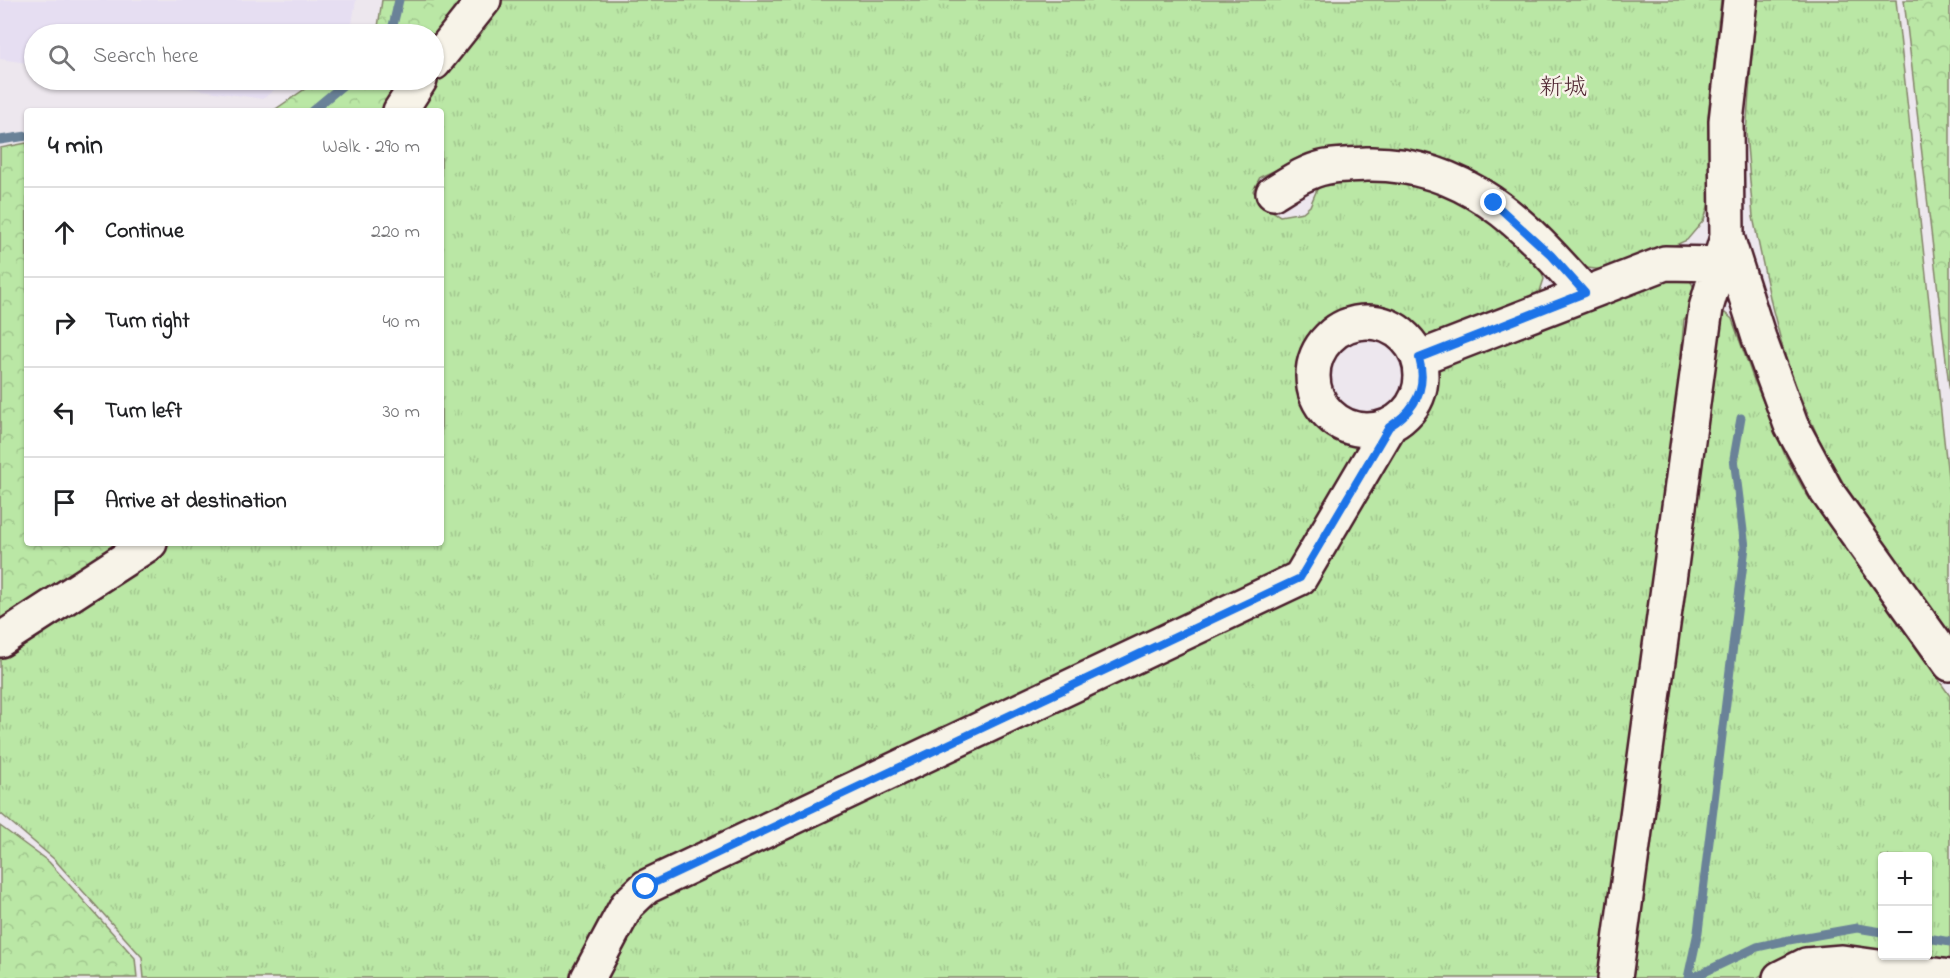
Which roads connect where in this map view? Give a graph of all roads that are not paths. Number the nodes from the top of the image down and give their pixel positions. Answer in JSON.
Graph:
{"nodes":[{"id":1,"x":484,"y":0,"type":"edge"},
{"id":2,"x":1740,"y":0,"type":"edge"},
{"id":3,"x":444,"y":50,"type":"edge"},
{"id":4,"x":414,"y":90,"type":"edge"},
{"id":5,"x":402,"y":108,"type":"edge"},
{"id":6,"x":1273,"y":193,"type":"dead end"},
{"id":7,"x":1723,"y":250,"type":"junction"},
{"id":8,"x":1585,"y":293,"type":"junction"},
{"id":9,"x":1419,"y":358,"type":"junction"},
{"id":10,"x":1389,"y":427,"type":"junction"},
{"id":11,"x":145,"y":546,"type":"edge"},
{"id":12,"x":0,"y":640,"type":"edge"},
{"id":13,"x":1950,"y":664,"type":"edge"},
{"id":14,"x":1950,"y":976,"type":"edge"},
{"id":15,"x":588,"y":978,"type":"edge"},
{"id":16,"x":1615,"y":978,"type":"edge"},
{"id":17,"x":1780,"y":978,"type":"edge"}],
"edges":[{"from":1,"to":3,"type":"lane"},
{"from":2,"to":7,"type":"lane"},
{"from":4,"to":5,"type":"lane"},
{"from":6,"to":8,"type":"lane"},
{"from":7,"to":8,"type":"lane"},
{"from":7,"to":13,"type":"lane"},
{"from":7,"to":16,"type":"lane"},
{"from":8,"to":9,"type":"lane"},
{"from":9,"to":10,"type":"lane"},
{"from":9,"to":10,"type":"lane"},
{"from":10,"to":15,"type":"lane"},
{"from":11,"to":12,"type":"lane"},
{"from":14,"to":17,"type":"lane"}]}
